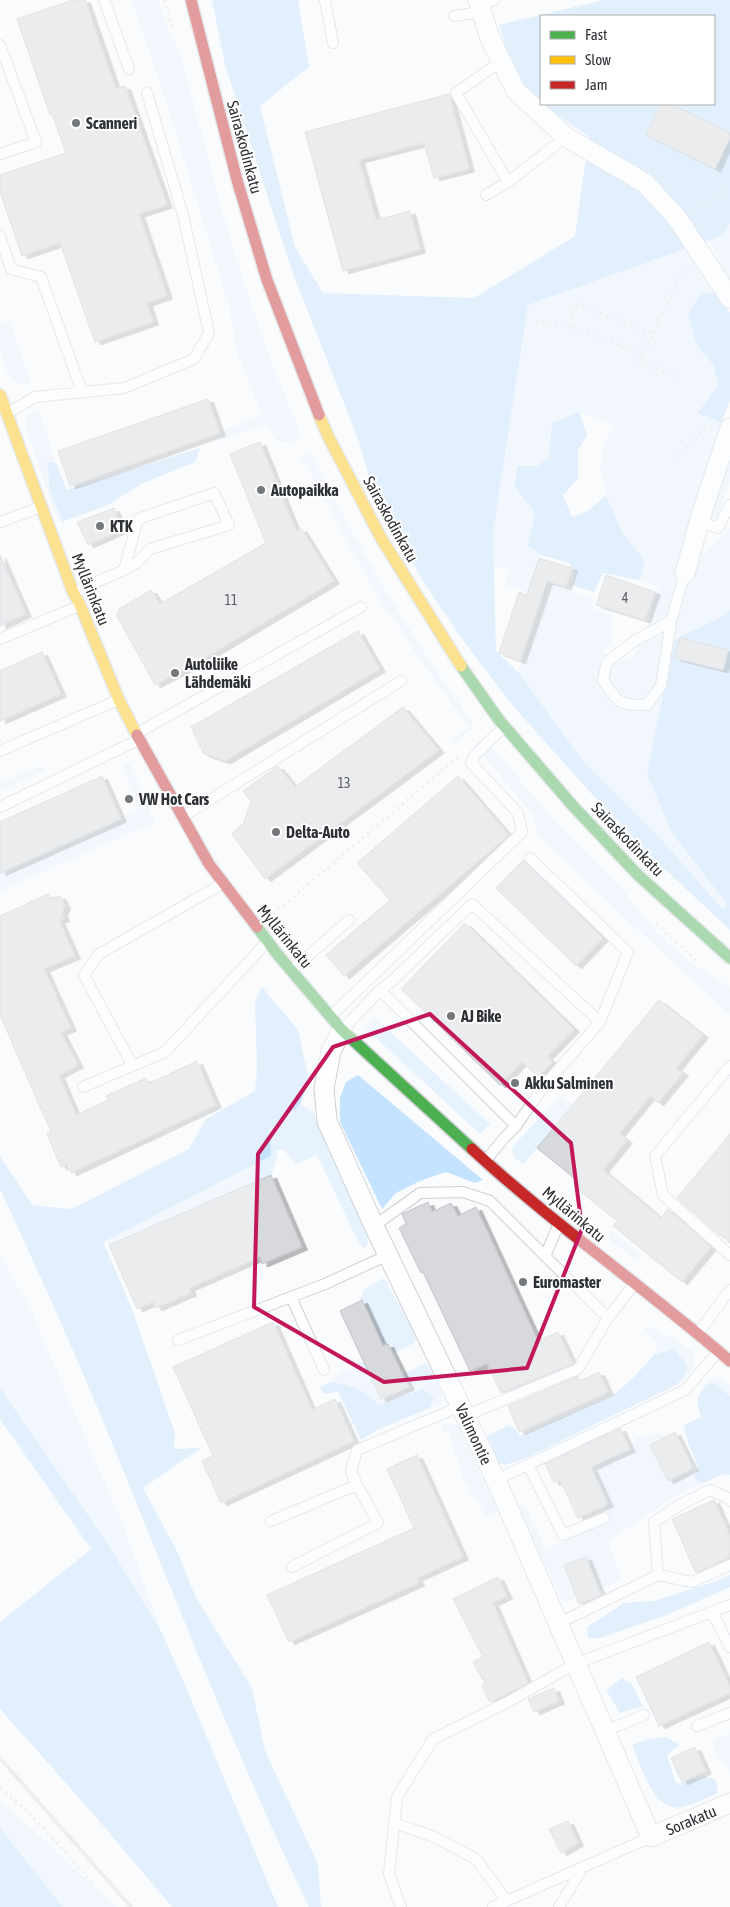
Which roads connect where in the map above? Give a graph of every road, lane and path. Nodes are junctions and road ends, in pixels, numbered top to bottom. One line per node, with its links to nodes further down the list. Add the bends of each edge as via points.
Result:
1 (104, 0): 9 (lane)
2 (190, 0): 43 (street, Sairaskodinkatu, via 267,280 328,436 414,594)
3 (325, 0): 6 (lane)
4 (483, 4): 5 (lane); 8 (street)
5 (454, 16)
6 (333, 43)
7 (0, 45): 12 (lane, via 36,142)
8 (500, 62): 11 (street, via 516,90); 13 (lane, via 456,92)
9 (129, 69)
10 (147, 94): 25 (lane, via 183,215 209,333 194,358 124,388)
11 (566, 137): 13 (lane); 16 (street, via 645,183)
12 (0, 154)
13 (508, 182): 15 (lane)
14 (730, 186): 16 (path, via 719,196)
15 (486, 196)
16 (677, 218): 18 (street)
17 (0, 236): 25 (lane, via 11,269 41,277)
18 (699, 252): 19 (street); 22 (path, via 688,258)
19 (730, 298)
20 (536, 322): 21 (path)
21 (570, 326): 22 (path, via 574,303); 23 (path)
22 (653, 334): 23 (path)
23 (643, 355): 24 (path, via 640,362)
24 (676, 377)
25 (82, 392): 27 (lane, via 35,397)
26 (1, 398): 27 (street, Myllärinkatu)
27 (7, 414): 31 (street, Myllärinkatu)
28 (722, 427): 29 (path, via 705,428); 33 (street)
29 (677, 457)
30 (730, 505): 33 (lane, via 718,528)
31 (42, 506): 32 (lane); 36 (street, Myllärinkatu)
32 (0, 522)
33 (700, 522): 35 (street)
34 (124, 570): 34 (lane, via 138,562 150,549 230,524 214,493 138,519); 36 (lane)
35 (685, 573): 39 (lane)
36 (73, 592): 37 (street, Myllärinkatu)
37 (80, 605): 40 (lane); 42 (street, Myllärinkatu)
38 (361, 607): 44 (lane)
39 (671, 621): 39 (lane, via 636,640 607,662 603,680 616,699 630,706 647,705 661,686)
40 (0, 639)
41 (401, 681): 48 (lane)
42 (119, 700): 44 (street, Myllärinkatu); 45 (lane)
43 (505, 727): 54 (street, Sairaskodinkatu, via 638,875); 58 (lane, via 476,754 471,763 518,813 522,832)
44 (137, 737): 47 (lane); 48 (street, Myllärinkatu)
45 (0, 751)
46 (464, 752): 52 (path)
47 (0, 807)
48 (183, 816): 50 (street, Myllärinkatu, via 208,864)
49 (530, 858): 57 (lane, via 628,952)
50 (223, 883): 52 (street, Myllärinkatu); 59 (lane, via 99,954 84,975)
51 (349, 920): 55 (lane)
52 (257, 928): 53 (street, Myllärinkatu)
53 (268, 941): 55 (street, Myllärinkatu); 59 (lane, via 165,1052)
54 (730, 958)
55 (291, 970): 58 (street, Myllärinkatu)
56 (380, 990): 57 (lane, via 472,904); 58 (lane); 62 (lane)
57 (600, 1022): 62 (lane, via 544,1086)
58 (336, 1023): 63 (street, Myllärinkatu); 65 (street, Valimontie, via 324,1089 327,1121)
59 (132, 1065): 61 (lane)
60 (730, 1066): 67 (lane, via 655,1156 663,1195)
61 (83, 1087)
62 (516, 1126): 63 (lane)
63 (485, 1161): 64 (street, Myllärinkatu)
64 (559, 1223): 68 (lane); 69 (street, Myllärinkatu)
65 (374, 1226): 66 (street, Valimontie); 68 (lane, via 420,1194 463,1192 490,1201)
66 (388, 1255): 71 (lane); 78 (street, Valimontie)
67 (730, 1255)
68 (545, 1256): 72 (lane)
69 (634, 1284): 72 (lane); 73 (street, Myllärinkatu)
70 (730, 1290): 73 (lane)
71 (290, 1297): 74 (lane); 77 (lane)
72 (608, 1318): 78 (lane, via 578,1369)
73 (698, 1333): 75 (street, Myllärinkatu)
74 (178, 1340)
75 (718, 1352): 76 (street, Myllärinkatu); 79 (lane, via 685,1390)
76 (730, 1361)
77 (324, 1370)
78 (463, 1411): 80 (street, Valimontie); 81 (lane, via 357,1450 351,1471)
79 (528, 1465): 80 (lane); 83 (lane, via 563,1535)
80 (496, 1480): 90 (street, Valimontie)
81 (357, 1486): 84 (lane); 86 (lane, via 378,1523)
82 (730, 1501): 87 (lane, via 710,1490 654,1522)
83 (604, 1518)
84 (271, 1521)
85 (730, 1565): 87 (lane, via 692,1582)
86 (292, 1567)
87 (658, 1575): 90 (lane)
88 (730, 1605): 89 (lane)
89 (712, 1612): 91 (lane); 92 (lane)
90 (557, 1624): 92 (street, Valimontie)
91 (730, 1647)
92 (575, 1664): 96 (street, Valimontie); 99 (lane, via 434,1739 397,1797)
93 (730, 1713): 95 (lane)
94 (644, 1715): 96 (lane)
95 (697, 1726)
96 (604, 1732): 100 (street, Valimontie)
97 (0, 1788): 102 (path, via 27,1811)
98 (730, 1803): 100 (street, Sorakatu)
99 (394, 1823): 103 (lane, via 432,1836 476,1859); 104 (lane, via 389,1874)
100 (651, 1837): 101 (lane)
101 (583, 1867): 103 (lane); 106 (lane)
102 (92, 1882)
103 (507, 1901): 105 (lane)
104 (401, 1907)
105 (493, 1907)
106 (559, 1907)

